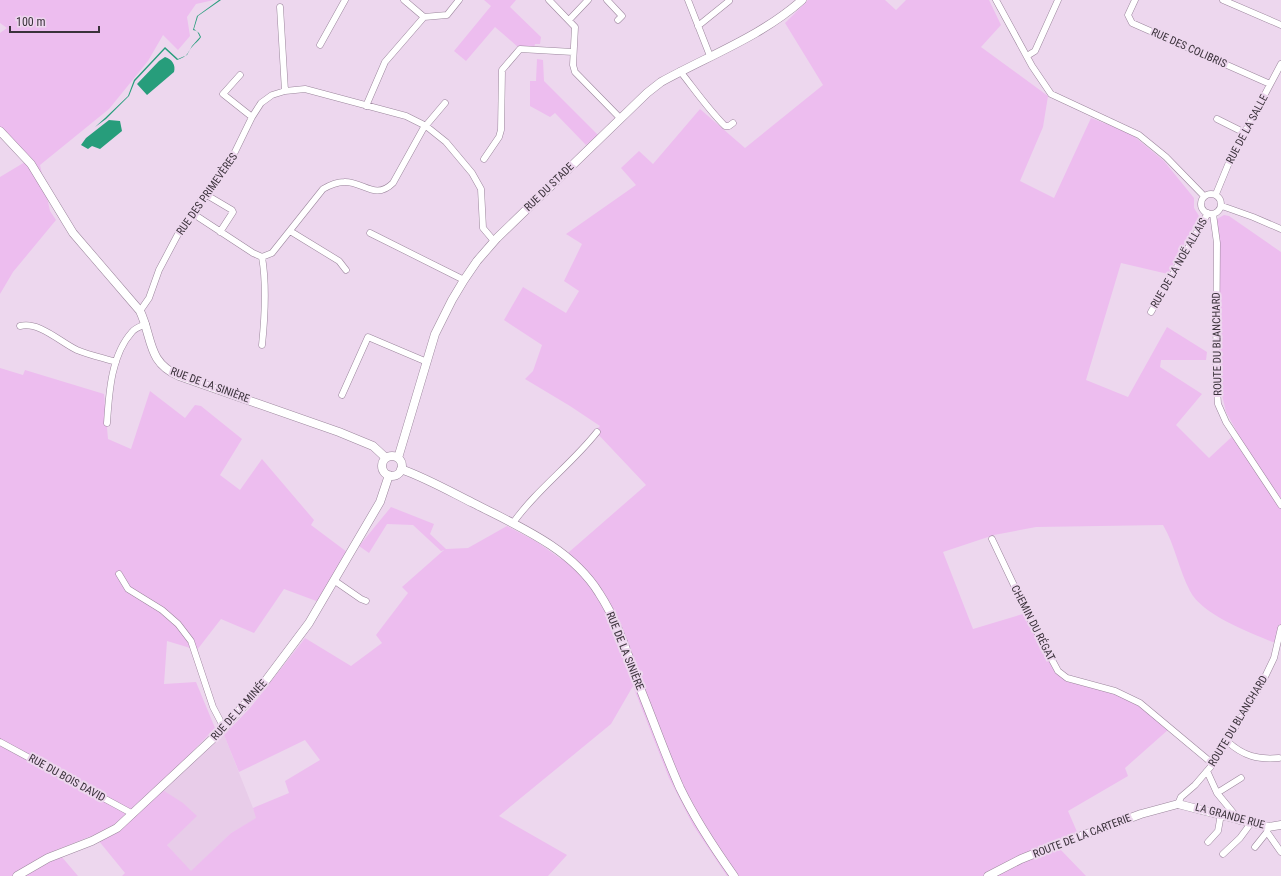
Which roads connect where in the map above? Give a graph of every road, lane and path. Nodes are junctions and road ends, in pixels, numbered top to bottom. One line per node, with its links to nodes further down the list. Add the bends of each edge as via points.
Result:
1 (345, 0): 21 (street)
2 (404, 0): 16 (street)
3 (459, 0): 16 (street, via 447,15)
4 (549, 0): 17 (street)
5 (588, 0): 17 (street)
6 (607, 0): 18 (street, via 622,16)
7 (688, 0): 20 (street)
8 (729, 0): 14 (street); 20 (street)
9 (802, 0): 23 (street, RUE DU STADE, via 785,14)
10 (996, 0): 24 (street)
11 (1058, 0): 24 (street, via 1035,51)
12 (1135, 0): 28 (street, RUE DES COLIBRIS, via 1128,15 1132,23)
13 (1223, 0): 19 (street)
14 (735, 5)
15 (280, 7): 29 (street)
16 (424, 17): 31 (street, via 385,62)
17 (569, 20): 22 (street, via 575,26)
18 (618, 20)
19 (1281, 25)
20 (698, 26): 23 (street)
21 (320, 45)
22 (573, 52): 33 (street, via 576,72); 39 (street, via 520,49 502,70 501,130)
23 (710, 56): 26 (street, RUE DU STADE)
24 (1026, 56): 42 (street, via 1051,94 1139,135)
25 (1281, 64): 28 (street, RUE DE LA SALLE)
26 (680, 71): 33 (street, RUE DU STADE, via 661,82); 35 (street, via 704,104 725,126)
27 (240, 75): 32 (street, via 223,94)
28 (1270, 84): 38 (street, RUE DE LA SALLE)
29 (285, 91): 31 (street, RUE DES PRIMEVÈRES, via 305,89); 32 (street, RUE DES PRIMEVÈRES, via 272,95 261,103)
30 (445, 103): 36 (street)
31 (366, 106): 36 (street, RUE DES PRIMEVÈRES, via 406,116)
32 (252, 117): 40 (street, RUE DES PRIMEVÈRES, via 237,151)
33 (620, 118): 50 (street, RUE DU STADE)
34 (1217, 119): 38 (street)
35 (733, 123)
36 (426, 126): 47 (street, via 387,189 376,191 345,181 335,183 323,189); 50 (street, RUE DES PRIMEVÈRES, via 446,142 472,173 481,189 483,228)
37 (0, 131): 54 (street, RUE DE LA SINIÈRE, via 21,151 42,180 73,233)
38 (1244, 133): 41 (street, RUE DE LA SALLE)
39 (484, 159)
40 (205, 194): 44 (street, RUE DES PRIMEVÈRES); 48 (street, via 233,212)
41 (1216, 194): 42 (street); 43 (street, via 1221,199)
42 (1204, 196): 45 (street, via 1201,206)
43 (1222, 206): 45 (street, via 1219,211); 46 (street)
44 (192, 213): 48 (street); 54 (street, RUE DES PRIMEVÈRES, via 159,270 149,298)
45 (1210, 214): 55 (street, RUE DE LA NOË ALLAIS); 70 (street, ROUTE DU BLANCHARD, via 1217,243 1218,404 1226,422)
46 (1280, 226)
47 (290, 231): 51 (street, via 272,253); 52 (street, via 339,261)
48 (220, 232): 51 (street, via 253,254)
49 (370, 233): 53 (street)
50 (494, 241): 53 (street, RUE DU STADE)
51 (262, 257): 60 (street, via 265,270)
52 (346, 270)
53 (464, 280): 62 (street, RUE DU STADE, via 442,318)
54 (140, 311): 56 (street, RUE DE LA SINIÈRE)
55 (1151, 312)
56 (146, 324): 61 (street, via 133,331); 66 (street, RUE DE LA SINIÈRE, via 157,361 169,371 339,432 373,446)
57 (20, 326): 61 (street, via 26,324 45,331 78,350)
58 (361, 334): 59 (street)
59 (368, 337): 62 (street); 63 (street)
60 (262, 345)
61 (116, 362): 64 (street)
62 (427, 362): 67 (street, RUE DU STADE)
63 (342, 395)
64 (107, 423)
65 (597, 432): 71 (street, via 579,455 555,475)
66 (386, 458): 67 (street); 69 (street, via 383,468)
67 (398, 458): 68 (street, via 402,463)
68 (401, 469): 69 (street, via 395,475); 71 (street, RUE DE LA SINIÈRE)
69 (389, 475): 74 (street, RUE DE LA MINÉE, via 380,502)
70 (1281, 505)
71 (513, 523): 97 (street, RUE DE LA SINIÈRE, via 559,551 584,573 600,593 616,623 680,788 700,826)
72 (992, 539): 81 (street, CHEMIN DU RÉGAT, via 1058,671 1066,678 1116,691 1140,704)
73 (120, 574): 77 (street, via 128,589 162,610 178,624 191,641 212,707)
74 (335, 581): 75 (street); 77 (street, RUE DE LA MINÉE, via 310,623 287,654)
75 (366, 601)
76 (1281, 628): 78 (street, ROUTE DU BLANCHARD, via 1268,671)
77 (224, 728): 86 (street, RUE DE LA MINÉE)
78 (1227, 741): 80 (street, via 1249,756 1266,760); 81 (street, ROUTE DU BLANCHARD)
79 (0, 742): 86 (street, RUE DU BOIS DAVID)
80 (1279, 758)
81 (1213, 764): 82 (street, ROUTE DU BLANCHARD)
82 (1207, 771): 84 (street); 85 (street, ROUTE DU BLANCHARD, via 1181,797)
83 (1241, 778): 84 (street)
84 (1217, 793): 88 (street)
85 (1178, 804): 87 (street, LA GRANDE RUE); 98 (street, ROUTE DE LA CARTERIE, via 1140,814 1046,849)
86 (133, 814): 96 (street, RUE DE LA MINÉE, via 117,828 92,842 48,858)
87 (1221, 814): 88 (street, LA GRANDE RUE); 92 (street, via 1218,831)
88 (1240, 821): 89 (street, LA GRANDE RUE)
89 (1251, 823): 91 (street, LA GRANDE RUE); 95 (street)
90 (1281, 825): 91 (street, LA GRANDE RUE)
91 (1267, 830): 93 (street); 94 (street)
92 (1208, 842)
93 (1255, 847)
94 (1281, 852)
95 (1223, 854)
96 (17, 876)
97 (734, 876)
98 (988, 876)

